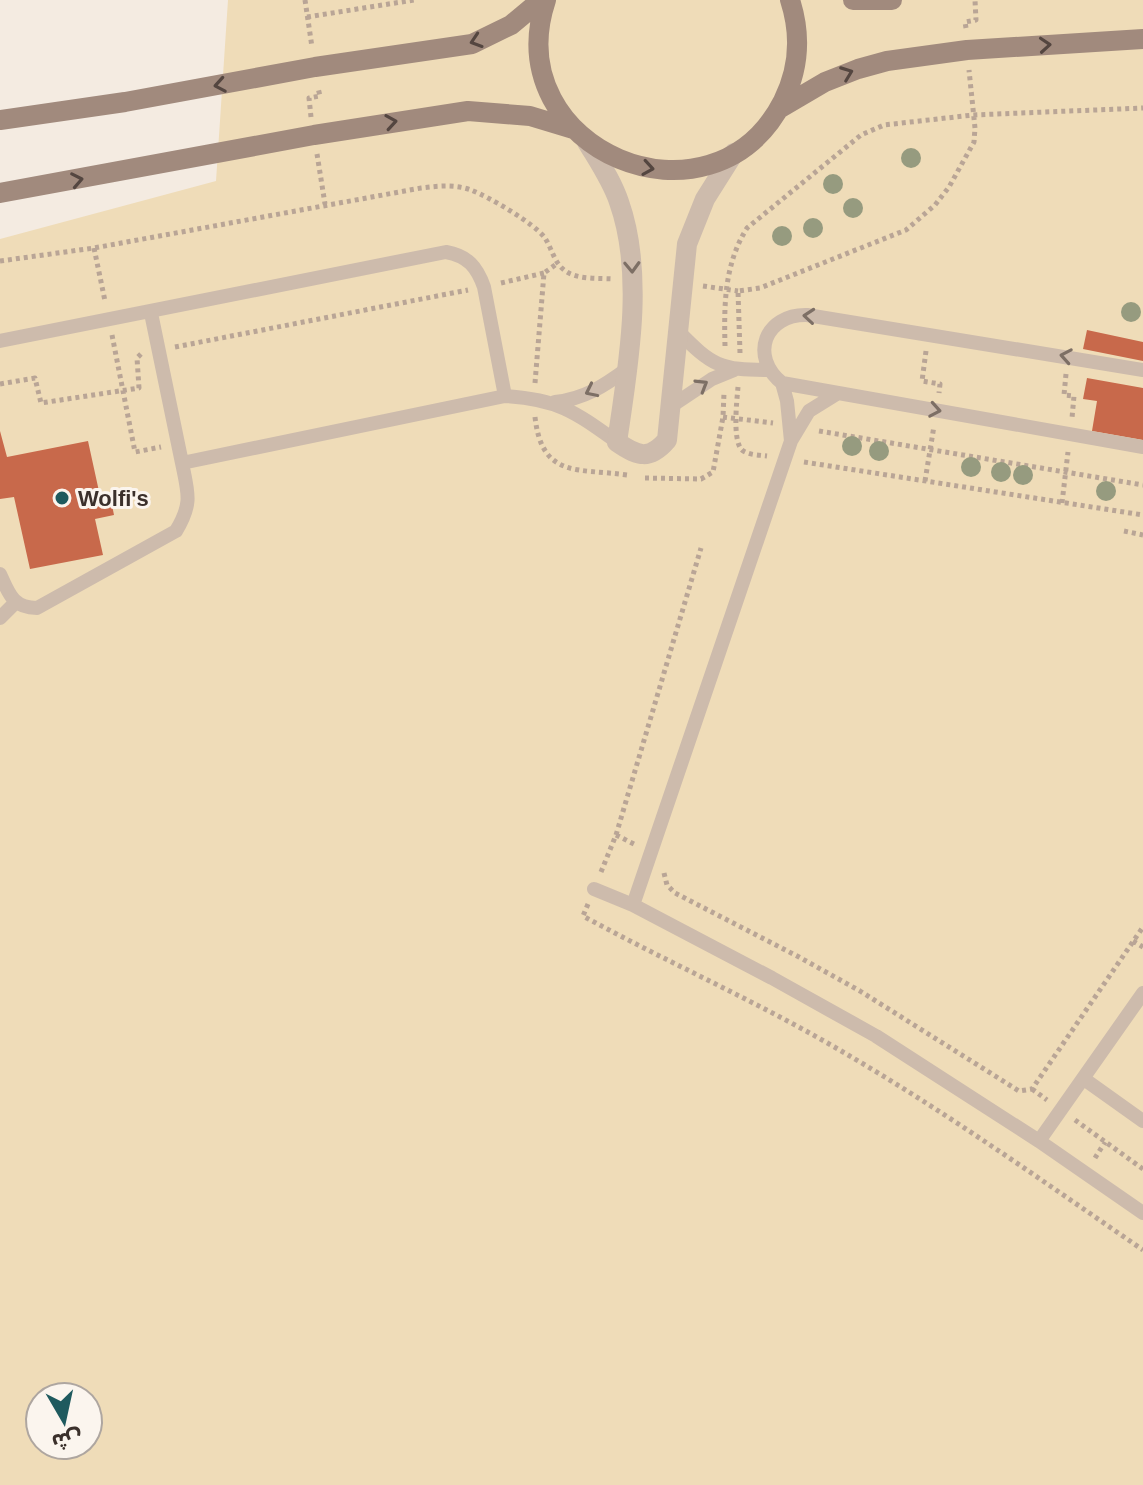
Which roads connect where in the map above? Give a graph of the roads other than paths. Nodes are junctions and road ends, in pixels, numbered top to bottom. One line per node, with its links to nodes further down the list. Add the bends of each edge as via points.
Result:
1 (543, 0): 7 (main road, one-way to 7, via 511,25 472,44); 8 (main road, via 541,65 550,96)
2 (790, 0): 6 (main road, via 797,47)
3 (853, 0): 4 (main road)
4 (892, 0)
5 (1143, 39): 6 (main road, one-way to 5, via 825,82 887,61 967,50)
6 (778, 109): 9 (main road)
7 (0, 120)
8 (580, 136): 9 (main road, one-way to 9, via 621,162 658,170 697,167); 10 (main road, one-way to 8, via 468,111 530,116); 14 (street, one-way to 14, via 612,185 632,255)
9 (734, 153): 12 (street, via 692,226)
10 (0, 193)
11 (151, 313): 13 (lane); 20 (lane, via 446,252 466,258 484,287); 26 (lane)
12 (678, 331): 15 (lane, via 700,353); 22 (street)
13 (0, 341)
14 (627, 369): 21 (lane, one-way to 21, via 585,396); 24 (street)
15 (729, 369): 16 (lane); 22 (lane, one-way to 15)
16 (769, 370): 17 (lane, one-way to 16, via 797,315 780,321 768,335 764,352); 18 (lane)
17 (1143, 370)
18 (782, 383): 19 (lane); 23 (lane)
19 (838, 393): 23 (lane, via 809,411); 25 (lane, one-way to 25)
20 (505, 396): 21 (lane); 26 (lane)
21 (551, 402): 24 (lane)
22 (673, 405): 24 (street, via 667,440 656,453 636,453)
23 (793, 431): 31 (lane)
24 (617, 442)
25 (1143, 447)
26 (182, 463): 28 (lane, via 190,500 176,531 37,608)
27 (0, 574): 28 (lane)
28 (15, 603): 29 (lane)
29 (0, 618)
30 (594, 889): 31 (lane)
31 (633, 905): 35 (lane, via 876,1036)
32 (1143, 993): 33 (lane)
33 (1084, 1079): 34 (lane); 35 (lane)
34 (1143, 1121)
35 (1039, 1141): 36 (lane)
36 (1143, 1213)

